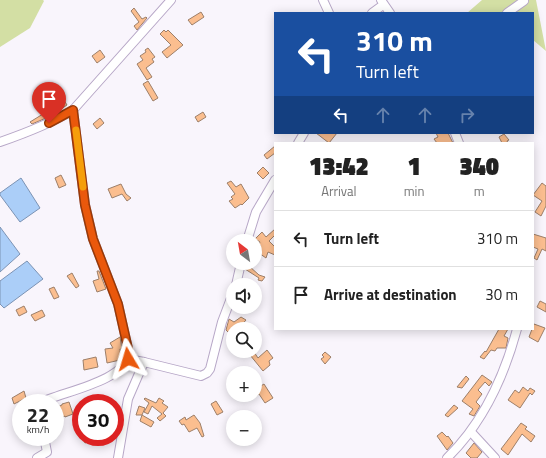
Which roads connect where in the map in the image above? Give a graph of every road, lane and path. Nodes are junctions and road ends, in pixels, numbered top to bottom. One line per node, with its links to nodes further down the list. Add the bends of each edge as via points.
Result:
1 (323, 0): 5 (street)
2 (169, 1): 9 (street)
3 (524, 1): 8 (street)
4 (382, 2): 6 (street); 7 (street)
5 (329, 12)
6 (373, 12)
7 (389, 12)
8 (508, 12)
9 (73, 110): 10 (street, via 28,133); 15 (street, via 85,205 93,239 118,304 129,353)
10 (0, 142)
11 (274, 182): 12 (street, via 256,212)
12 (249, 234)
13 (226, 311): 16 (street, via 207,373 201,376)
14 (517, 330): 18 (street, via 497,387)
15 (128, 359): 16 (street); 17 (street, via 123,366 101,381)
16 (144, 362): 21 (street, via 128,399)
17 (64, 394)
18 (471, 432): 22 (street); 23 (street)
19 (46, 446): 20 (street, via 47,452)
20 (36, 458)
21 (118, 458)
22 (447, 458)
23 (495, 458)

